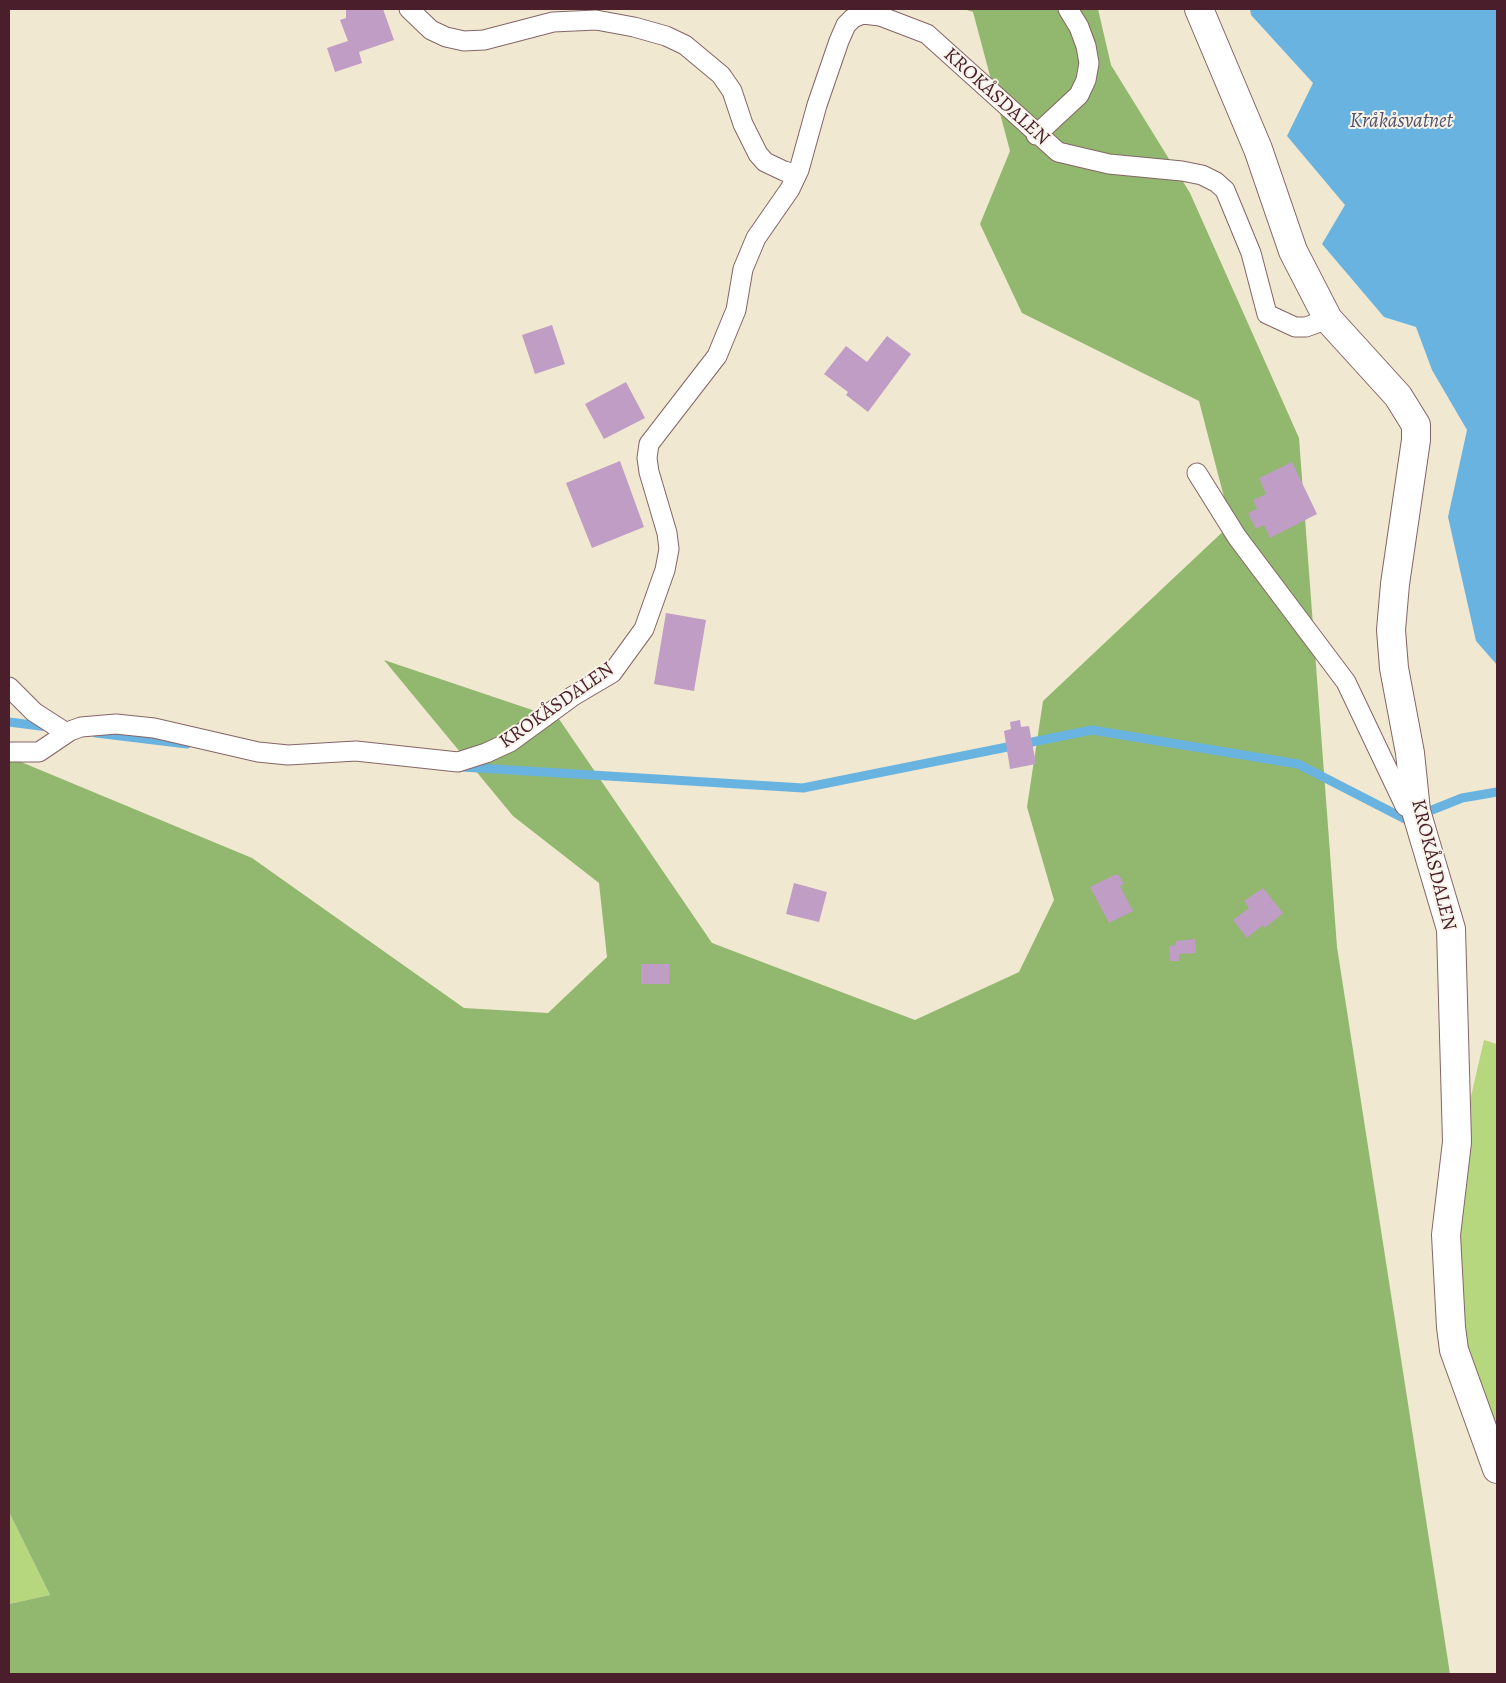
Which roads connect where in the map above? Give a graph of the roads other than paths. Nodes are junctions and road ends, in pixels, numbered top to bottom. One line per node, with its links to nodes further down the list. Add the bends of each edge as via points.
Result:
1 (409, 9): 5 (lane, via 431,30 464,41 484,40 553,22 596,20 666,36 685,45 721,75 732,91 758,154 765,162 784,172)
2 (1068, 9): 4 (lane, via 1086,46 1089,63 1086,80 1078,95)
3 (1200, 9): 6 (street, KROKÅSDALEN, via 1258,149 1293,251)
4 (1036, 135): 5 (lane, KROKÅSDALEN, via 927,34 880,16 862,14 846,25 839,41); 6 (lane, KROKÅSDALEN, via 1058,152 1109,164 1182,171 1216,182 1225,190 1251,253 1267,314 1295,327 1306,327)
5 (799, 170): 9 (lane, KROKÅSDALEN, via 790,189 756,238 743,269 736,310 717,356 649,444 649,472 667,532 669,550 644,630 612,674 573,696 510,742 458,762 356,751 288,755 258,752 154,728 116,724)
6 (1328, 319): 11 (street, KROKÅSDALEN, via 1398,396 1416,426 1391,630)
7 (1197, 473): 11 (lane, via 1237,537 1346,682 1405,806)
8 (9, 687): 9 (lane, via 34,712 65,732)
9 (70, 731): 10 (lane, KROKÅSDALEN, via 39,752)
10 (9, 752)
11 (1416, 811): 12 (street, KROKÅSDALEN, via 1451,929 1457,1142 1446,1235 1451,1327 1454,1350)
12 (1497, 1469)

